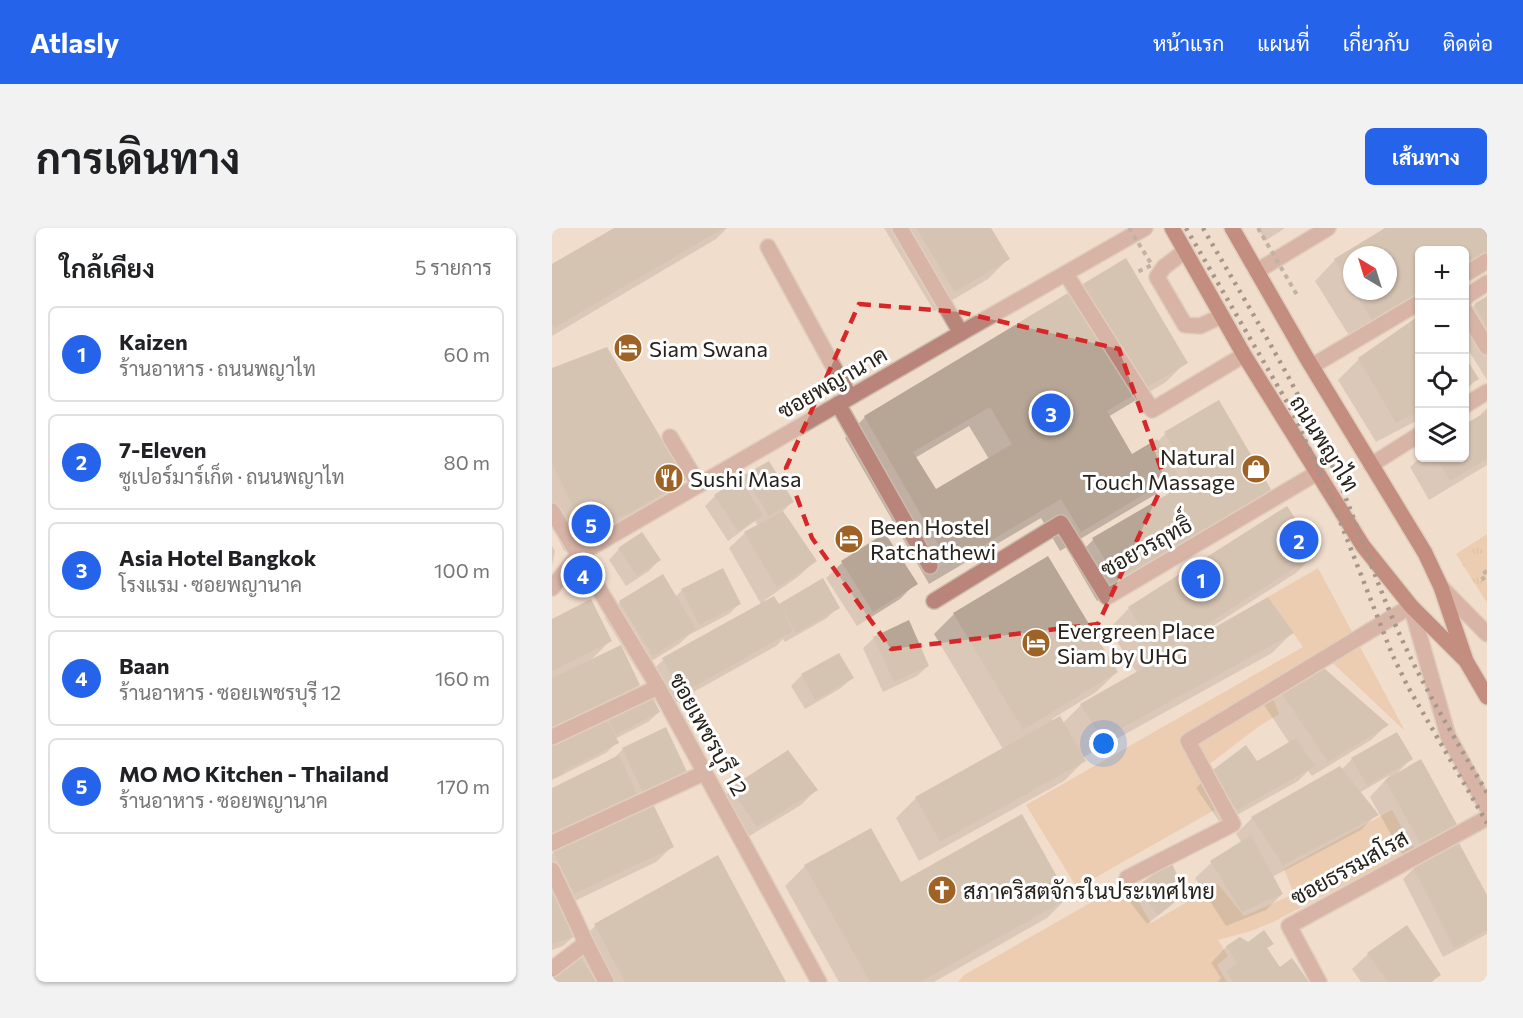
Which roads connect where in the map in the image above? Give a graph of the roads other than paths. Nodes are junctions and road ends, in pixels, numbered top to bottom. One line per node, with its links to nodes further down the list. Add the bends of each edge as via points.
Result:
1 (900, 228): 17 (street)
2 (1145, 228): 11 (street, ซอยพญานาค)
3 (1172, 228): 7 (main road, ถนนพญาไท)
4 (1232, 228): 9 (main road, ถนนพญาไท)
5 (1328, 228): 9 (street)
6 (768, 247): 22 (street)
7 (1185, 251): 15 (main road, ถนนพญาไท); 15 (street, via 1157,277 1185,325 1200,326)
8 (1487, 261): 10 (street)
9 (1257, 271): 20 (main road, ถนนพญาไท)
10 (1469, 272)
11 (1066, 274): 17 (street, ซอยพญานาค); 19 (street, via 1152,410)
12 (1487, 283): 13 (street)
13 (1469, 295)
14 (1415, 304): 20 (street)
15 (1222, 316): 19 (main road, ถนนพญาไท)
16 (1469, 317): 18 (street)
17 (961, 333): 22 (street, ซอยพญานาค)
18 (1487, 347)
19 (1244, 355): 27 (main road, ถนนพญาไท)
20 (1312, 366): 26 (main road, ถนนพญาไท)
21 (1487, 392): 23 (street)
22 (844, 400): 28 (street, ซอยพญานาค); 31 (street)
23 (1469, 403)
24 (670, 437): 28 (street)
25 (1415, 437): 26 (street)
26 (1371, 465): 32 (main road, ถนนพญาไท)
27 (1317, 473): 34 (street, ซอยวรฤทธิ์, via 1107,597 1060,523); 35 (main road, ถนนพญาไท, via 1363,546)
28 (699, 485): 30 (street, ซอยพญานาค)
29 (552, 511): 30 (street, ซอยเพชรบุรี 12)
30 (578, 555): 33 (street, ซอยพญานาค); 38 (street, ซอยเพชรบุรี 12)
31 (930, 566)
32 (1441, 586): 36 (street); 37 (main road, ถนนพญาไท)
33 (552, 588)
34 (934, 602)
35 (1411, 606): 37 (main road, ถนนพญาไท); 42 (street, via 1448,736); 46 (street, via 1188,741 1233,824)
36 (1487, 634)
37 (1466, 661): 39 (main road, ถนนพญาไท)
38 (658, 687): 40 (street); 41 (street, ซอยเพชรบุรี 12)
39 (1487, 697)
40 (552, 737)
41 (704, 773): 44 (street); 50 (street, ซอยเพชรบุรี 12)
42 (1487, 808)
43 (1487, 818): 51 (street, ซอยธรรมสโรส, via 1289,926)
44 (552, 843)
45 (552, 870): 47 (street)
46 (1127, 878)
47 (586, 943): 48 (street); 49 (street)
48 (552, 969)
49 (606, 982)
50 (819, 982)
51 (1319, 982)

